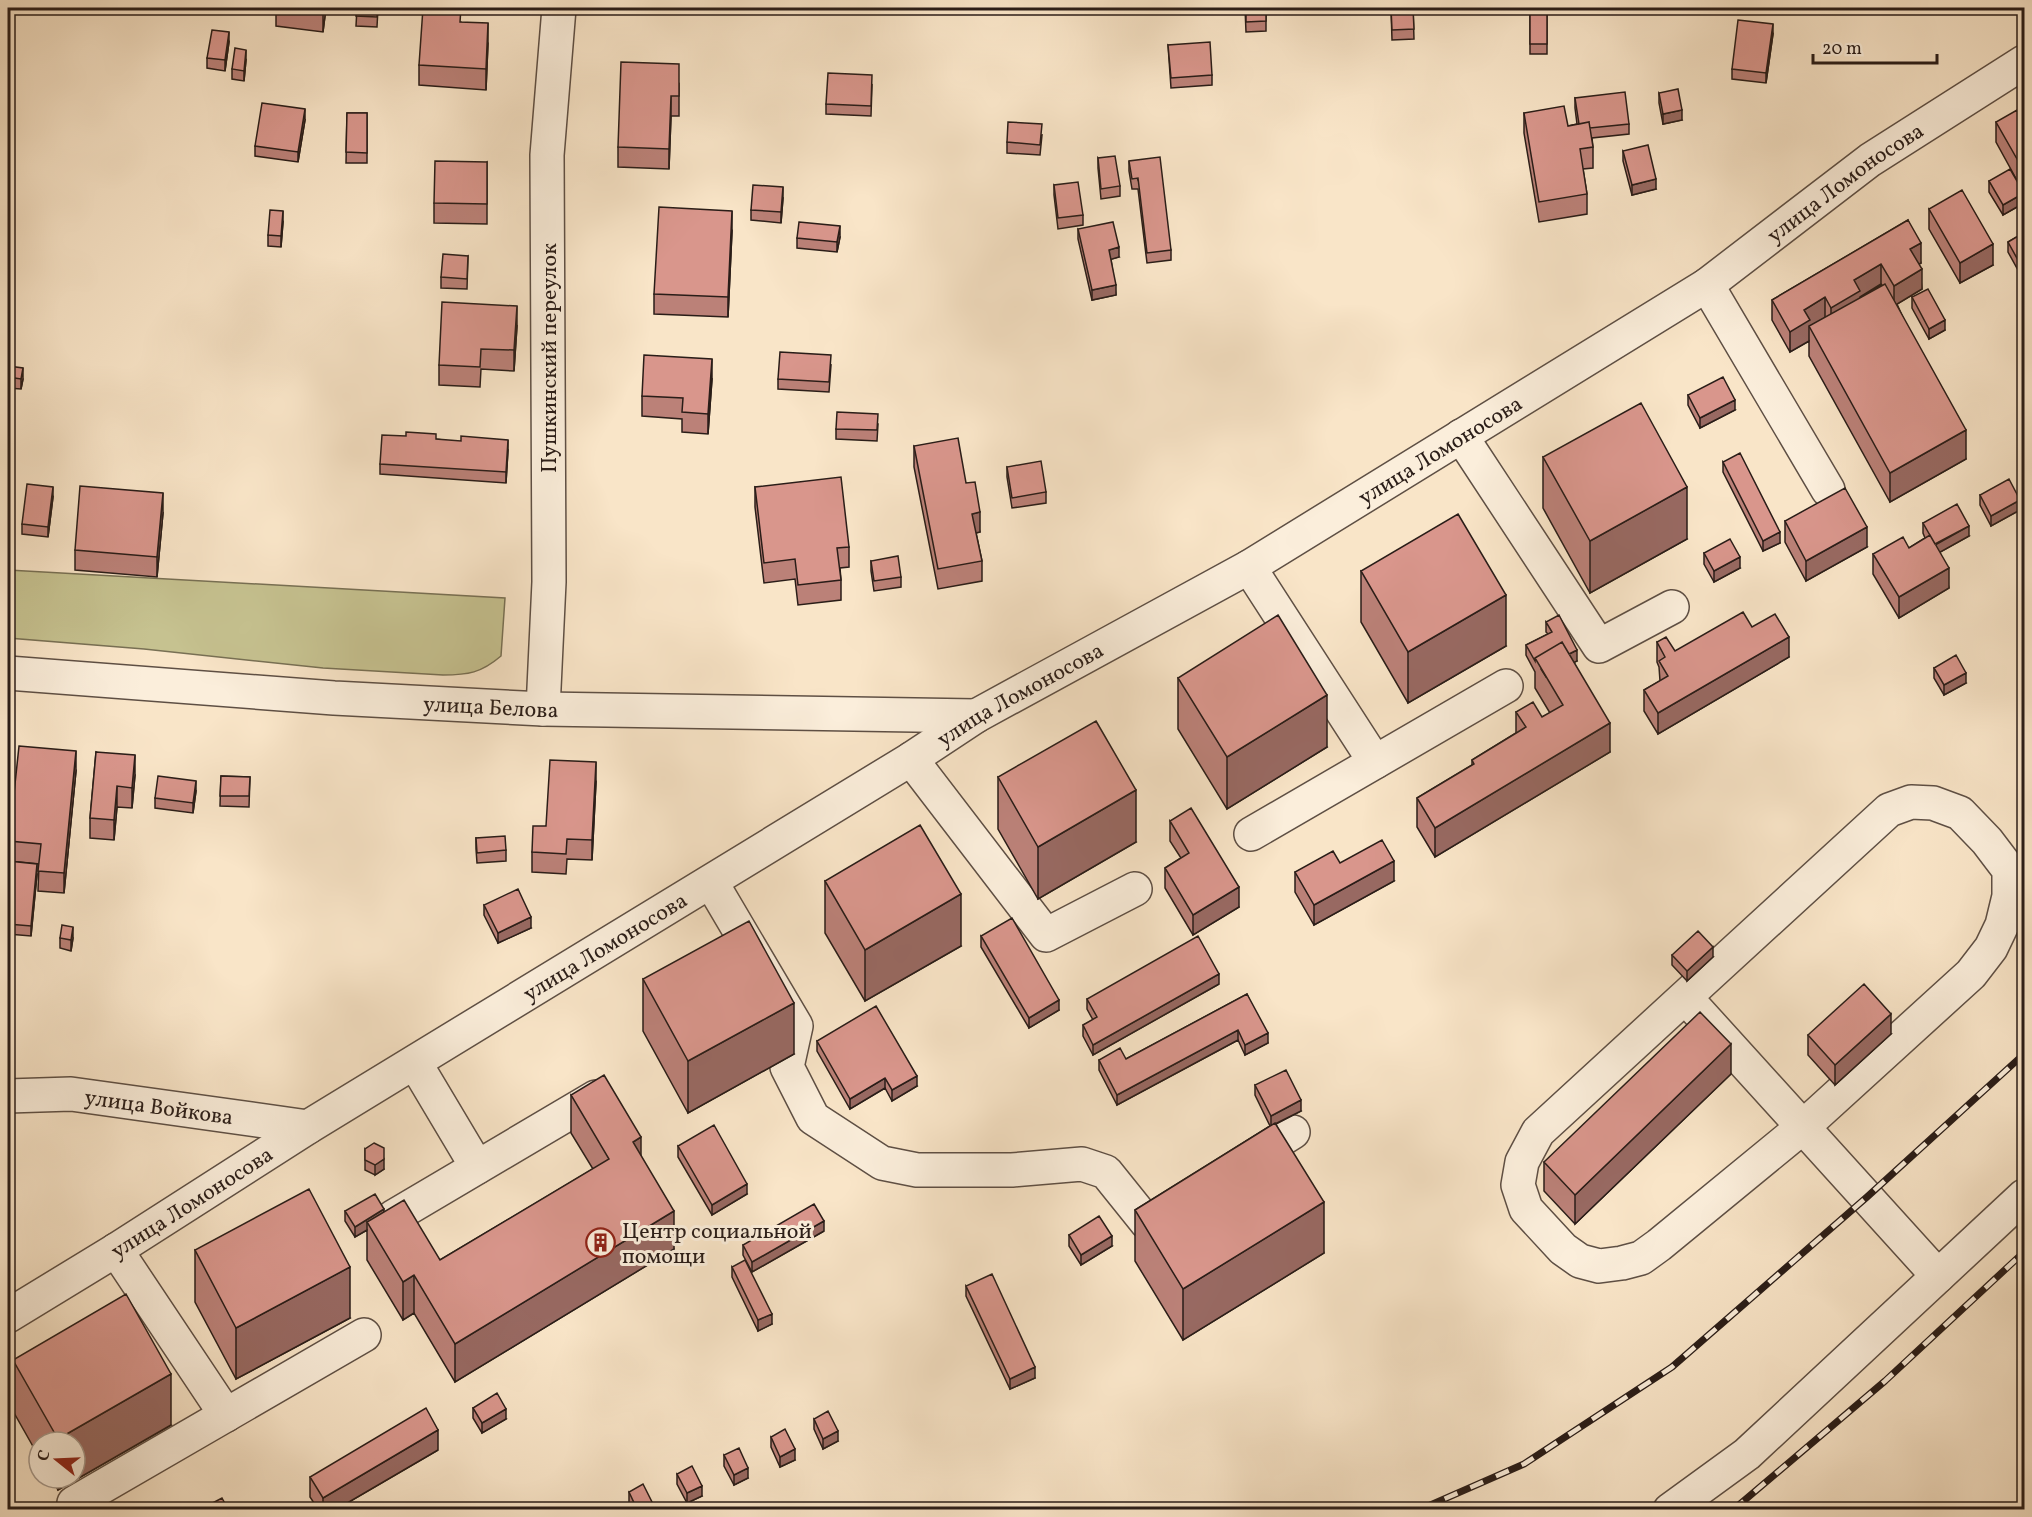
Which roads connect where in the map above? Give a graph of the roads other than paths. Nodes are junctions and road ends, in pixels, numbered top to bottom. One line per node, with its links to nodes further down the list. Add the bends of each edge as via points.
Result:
1 (559, 8): 10 (street, Пушкинский переулок, via 547,155 549,582)
2 (2025, 62): 3 (street, улица Ломоносова, via 1870,160)
3 (1707, 285): 4 (street, улица Ломоносова); 5 (street)
4 (1461, 436): 6 (street, улица Ломоносова); 7 (street, via 1599,646)
5 (1828, 490)
6 (1249, 567): 11 (street, улица Ломоносова); 13 (street)
7 (1672, 607)
8 (8, 673): 10 (street, улица Белова, via 334,698)
9 (1506, 686): 13 (street)
10 (543, 709): 11 (street, улица Белова)
11 (976, 716): 12 (street, улица Ломоносова)
12 (911, 759): 15 (street, улица Ломоносова); 16 (street, via 1046,935)
13 (1376, 762): 14 (street)
14 (1251, 834)
15 (711, 882): 18 (street, улица Ломоносова); 27 (street, via 796,1026 787,1067 813,1118 882,1163 917,1170 1012,1170 1082,1164 1106,1172 1136,1230)
16 (1135, 890)
17 (1685, 997): 21 (street); 21 (street, via 1538,1132 1522,1162 1518,1185 1527,1209 1563,1249 1580,1261 1599,1266 1641,1258); 21 (street, via 1889,810 1911,802 1933,803 1960,813 1987,842 2009,870 2009,896 1991,948 1971,974)
18 (415, 1062): 22 (street, улица Ломоносова); 24 (street)
19 (8, 1096): 22 (street, улица Войкова, via 71,1094)
20 (596, 1097): 24 (street)
21 (1804, 1126): 30 (street)
22 (308, 1127): 29 (street, улица Ломоносова)
23 (1293, 1132): 25 (street)
24 (477, 1167): 28 (street)
25 (1225, 1174)
26 (2025, 1196): 30 (street)
27 (1176, 1205)
28 (393, 1217)
29 (116, 1250): 31 (street, улица Ломоносова); 33 (street)
30 (1938, 1276): 35 (street, via 1747,1454)
31 (8, 1316)
32 (364, 1335): 33 (street)
33 (226, 1415): 34 (street)
34 (75, 1503)
35 (1670, 1509)

